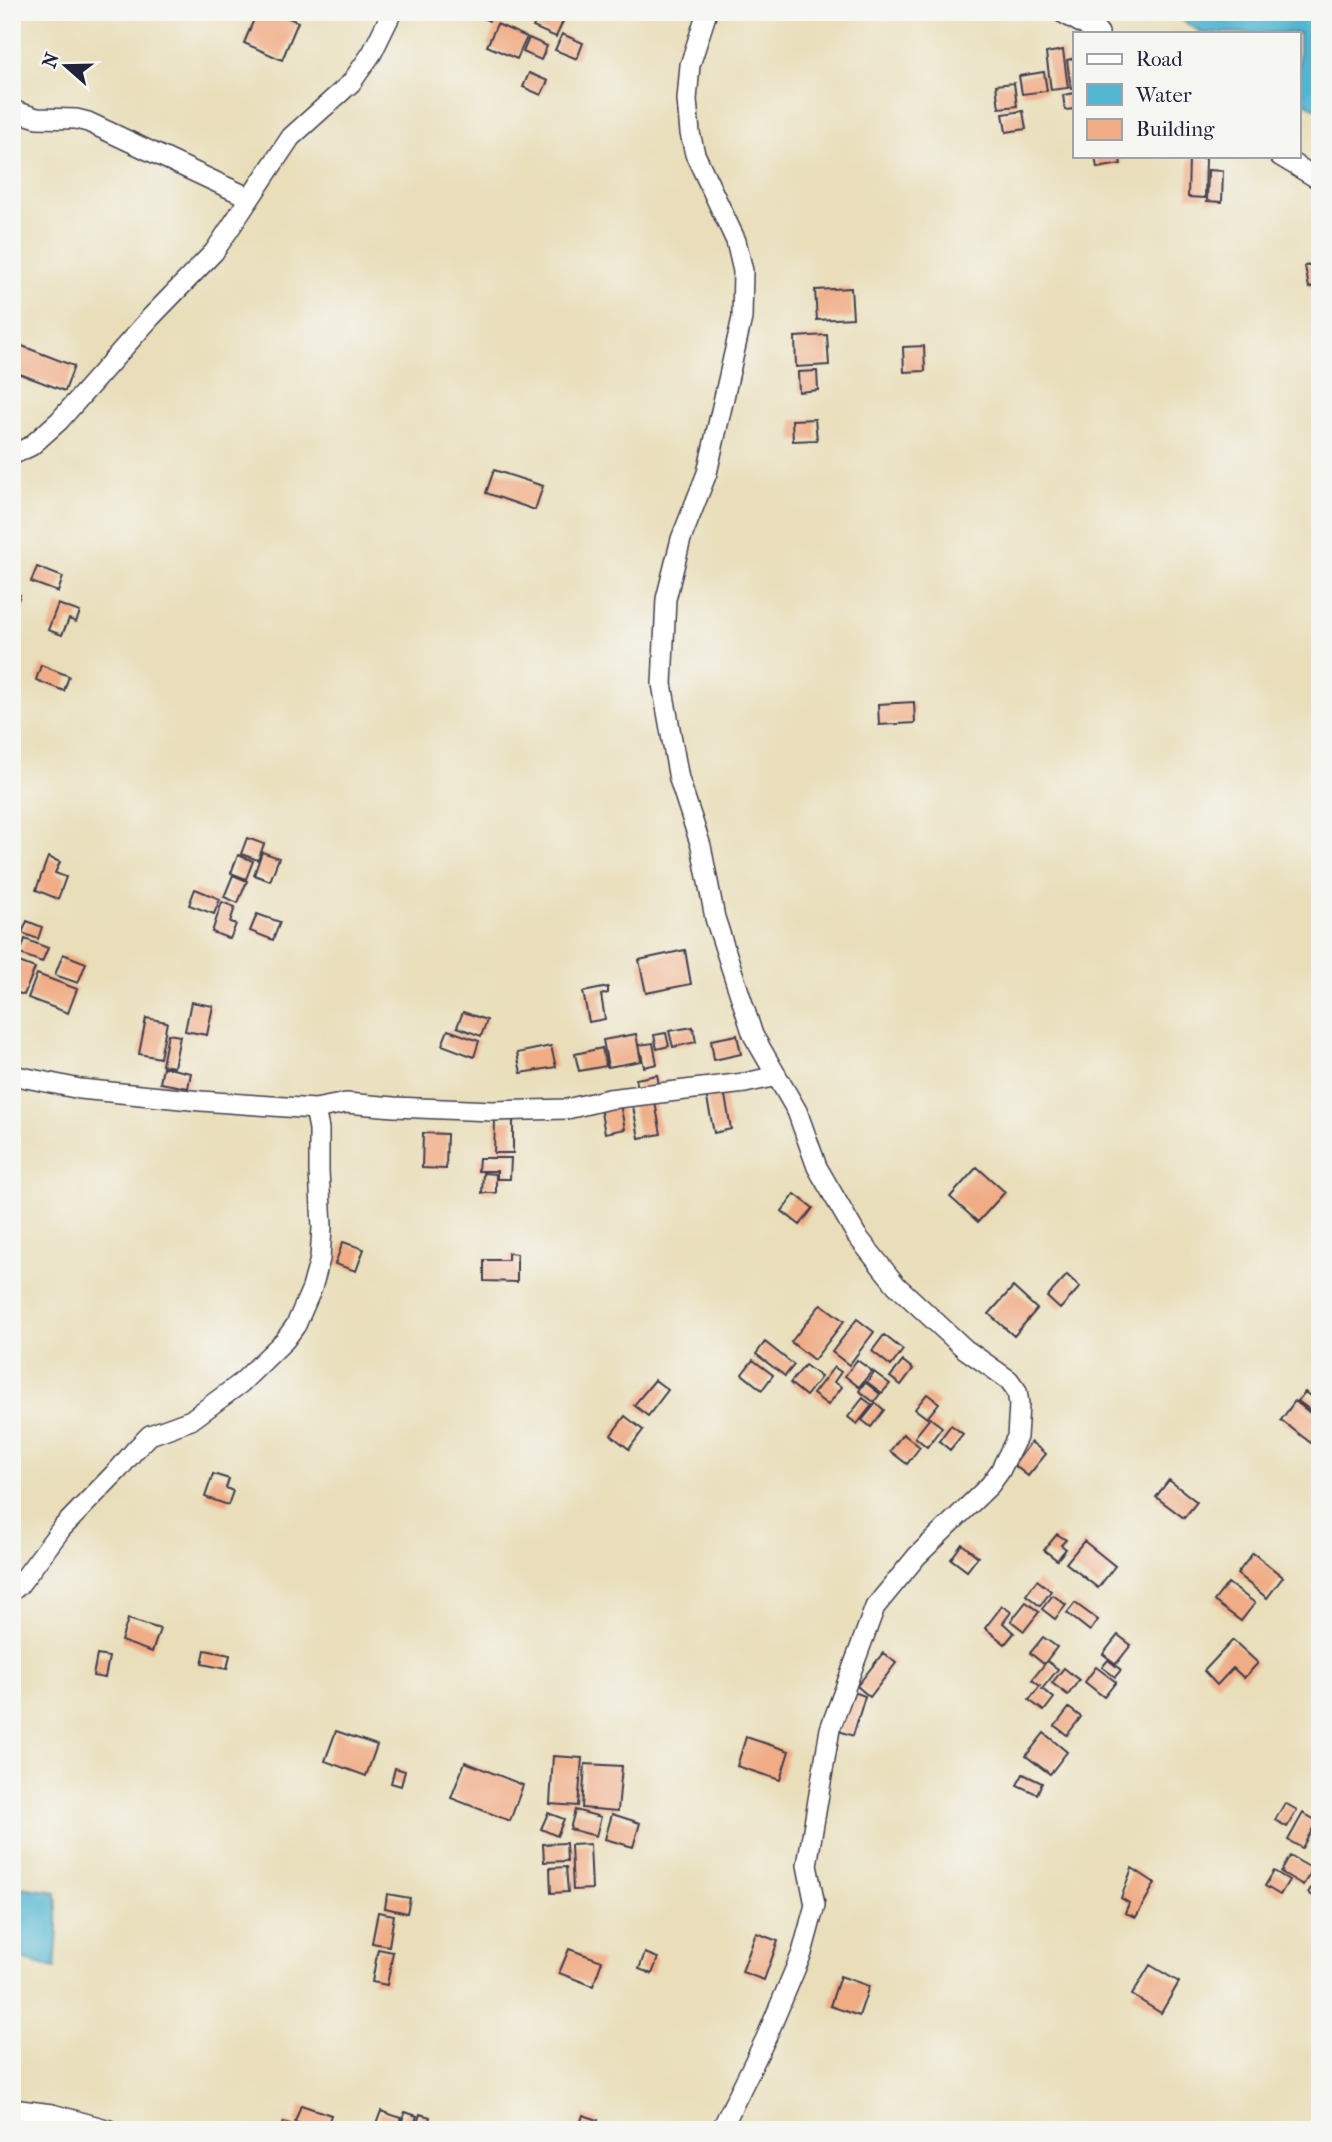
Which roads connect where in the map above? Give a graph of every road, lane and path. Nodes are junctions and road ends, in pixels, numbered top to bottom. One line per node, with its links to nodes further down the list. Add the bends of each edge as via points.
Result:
1 (392, 12): 8 (street, via 351,83 291,137)
2 (707, 12): 11 (street, via 690,65 690,133 695,154 736,241 743,271 742,318 707,473 681,539 666,599 662,684 679,779 701,846 715,918 754,1035)
3 (1061, 12): 4 (street)
4 (1097, 32)
5 (12, 110): 8 (street, via 37,118 88,122)
6 (1283, 158): 7 (street)
7 (1320, 180)
8 (250, 198): 9 (street, via 214,252 59,421 31,446)
9 (12, 455)
10 (12, 1075): 12 (street, via 80,1089)
11 (777, 1076): 12 (street, via 567,1109 492,1111 346,1103); 16 (street, via 817,1167 857,1236 896,1285 1017,1391 1017,1437 990,1485 917,1556 875,1607 830,1729 807,1865 815,1905 802,1953)
12 (315, 1109): 13 (street, via 320,1259 296,1325 241,1383 191,1420 150,1435 62,1528)
13 (12, 1591)
14 (12, 2109): 15 (street)
15 (110, 2130)
16 (722, 2130)

